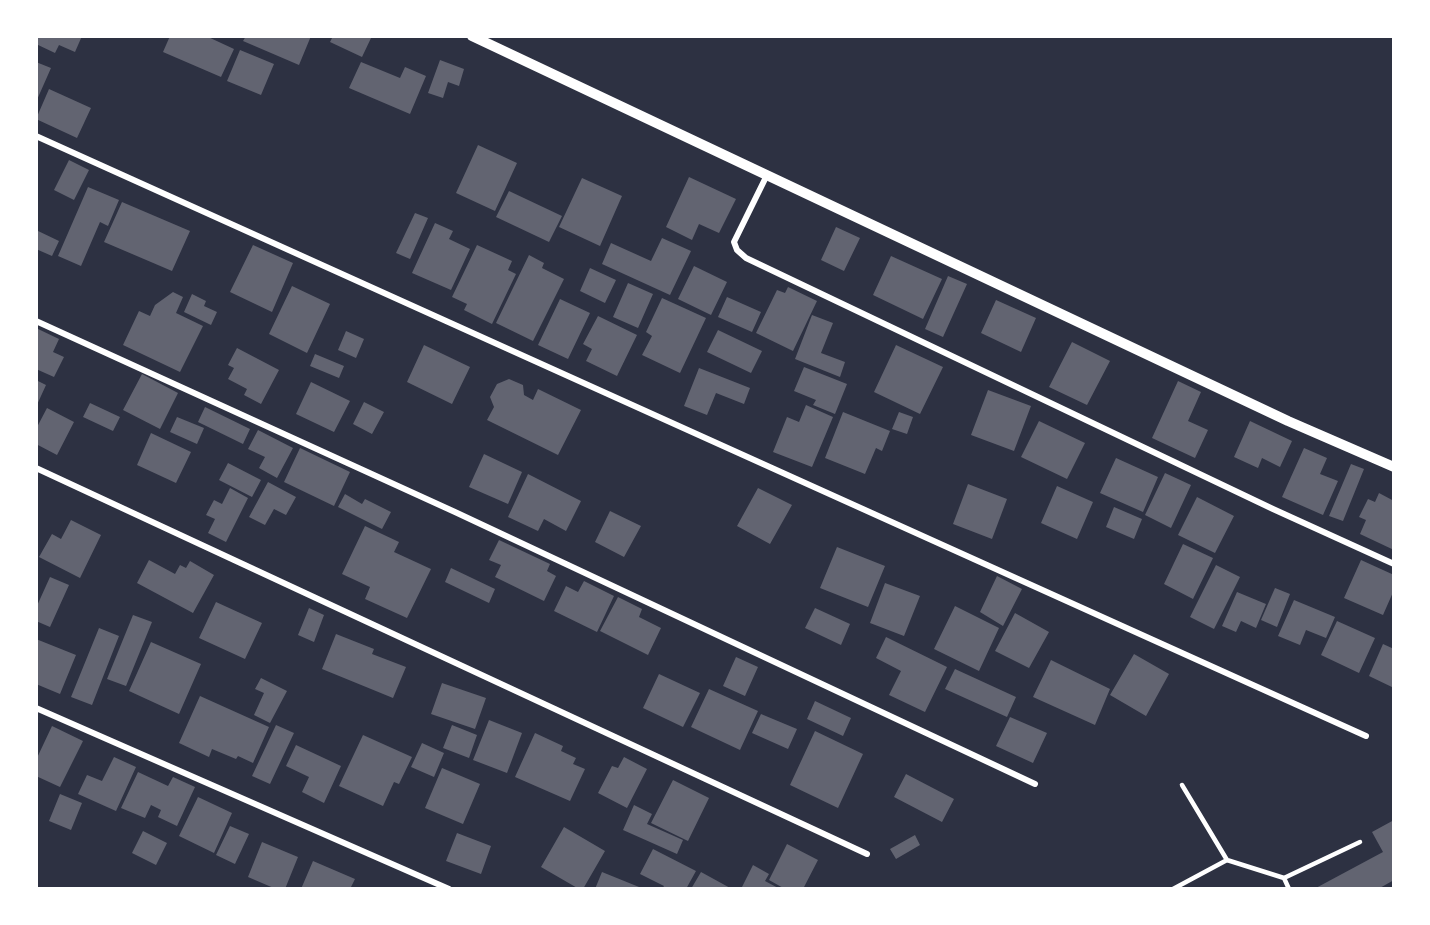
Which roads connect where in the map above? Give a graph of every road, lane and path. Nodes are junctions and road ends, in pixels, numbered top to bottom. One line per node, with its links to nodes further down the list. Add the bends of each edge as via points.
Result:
1 (472, 36): 3 (street)
2 (36, 136): 9 (street)
3 (767, 175): 5 (street, via 1287,421); 7 (street, via 734,242 746,258)
4 (36, 321): 10 (street)
5 (1394, 467)
6 (36, 468): 13 (street)
7 (1394, 564)
8 (36, 708): 16 (street)
9 (1366, 736)
10 (1035, 784)
11 (1182, 785): 14 (lane)
12 (1360, 842): 15 (lane)
13 (867, 854)
14 (1227, 860): 15 (lane); 17 (lane)
15 (1284, 878): 18 (lane)
16 (449, 889)
17 (1173, 889)
18 (1289, 889)

